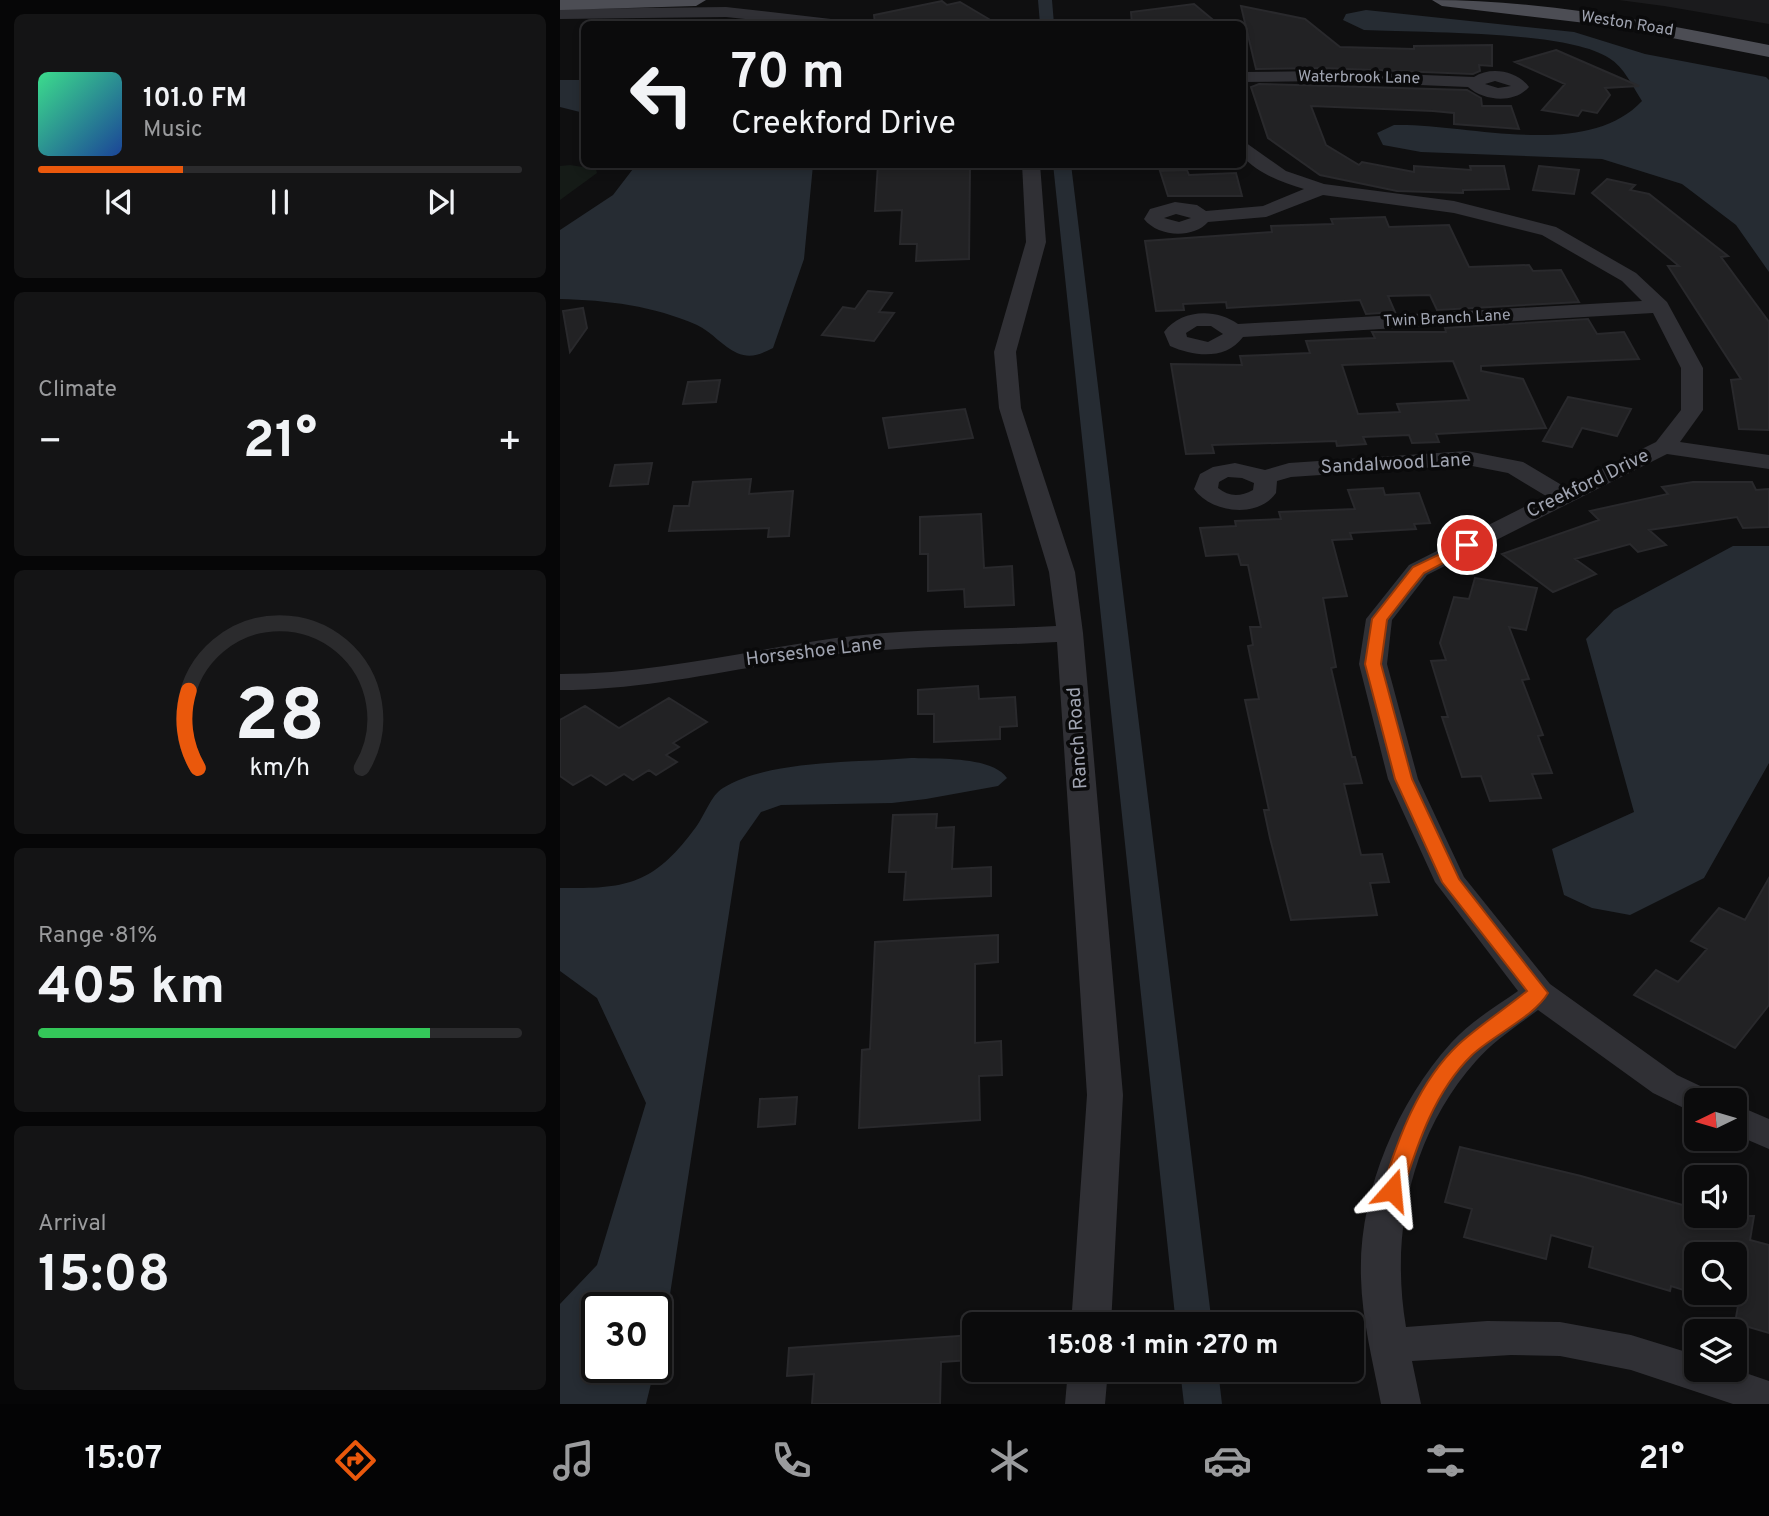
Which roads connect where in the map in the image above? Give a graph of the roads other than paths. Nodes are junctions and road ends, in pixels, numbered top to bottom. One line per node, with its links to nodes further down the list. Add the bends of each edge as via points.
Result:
1 (696, 0): 4 (main road)
2 (1442, 0): 8 (main road, Weston Road, via 1611,20)
3 (1536, 0): 7 (main road, Weston Road)
4 (560, 4)
5 (560, 14): 6 (street, via 726,12)
6 (805, 21)
7 (1769, 38)
8 (1769, 51)
9 (1246, 77): 10 (street, Waterbrook Lane)
10 (1475, 82)
11 (1246, 149): 13 (street, Creekford Drive, via 1279,175)
12 (1031, 168): 21 (street, Ranch Road, via 1037,242 1008,335 1005,382 1062,572)
13 (1321, 189): 14 (street, via 1266,211); 15 (street, Creekford Drive, via 1454,207 1549,231 1629,277)
14 (1202, 217)
15 (1660, 306): 16 (street, Twin Branch Lane); 17 (street, Creekford Drive, via 1692,368 1692,410)
16 (1233, 331)
17 (1664, 447): 18 (street); 20 (street, Creekford Drive)
18 (1769, 462)
19 (1263, 478): 20 (street, Sandalwood Lane, via 1289,470 1467,458 1516,467)
20 (1563, 496): 23 (street, Creekford Drive, via 1419,570 1379,619 1373,664 1404,779 1451,882)
21 (1070, 633): 22 (street, Horseshoe Lane, via 840,646 635,678); 25 (street, Ranch Road, via 1105,1095)
22 (560, 681)
23 (1538, 993): 24 (street, Creekford Drive); 26 (street, via 1465,1050 1431,1093 1406,1147 1385,1212 1380,1276)
24 (1684, 1094)
25 (1092, 1312)
26 (1390, 1345): 28 (street, via 1513,1337 1584,1342 1670,1364); 30 (street)
27 (1087, 1382): 29 (street)
28 (1769, 1399)
29 (1085, 1404)
30 (1401, 1404)

